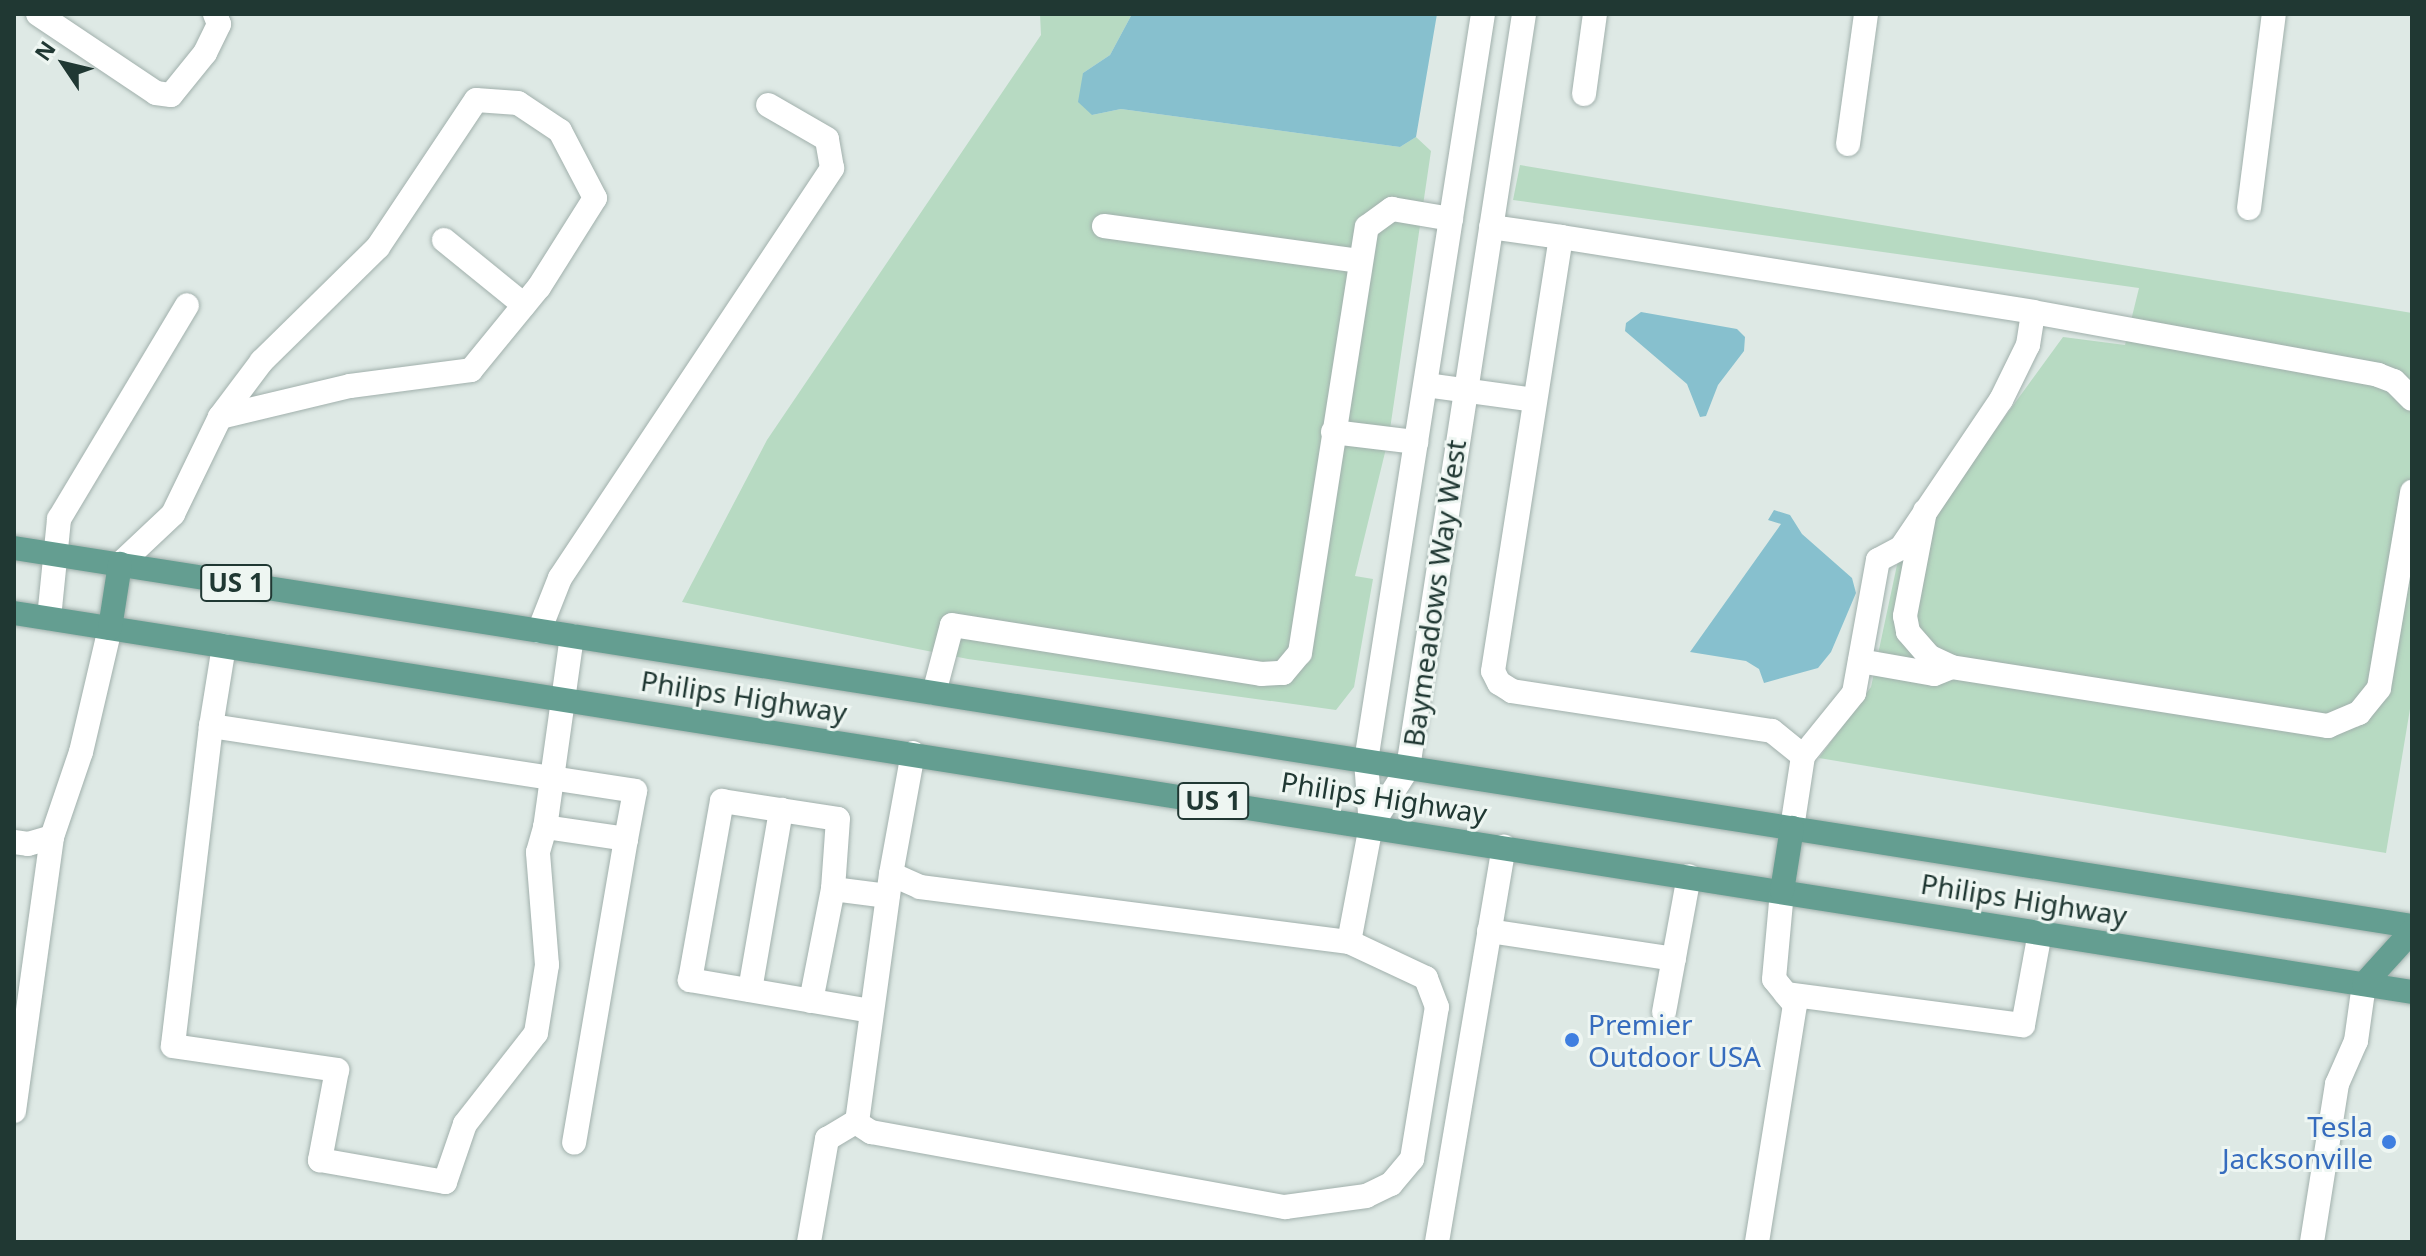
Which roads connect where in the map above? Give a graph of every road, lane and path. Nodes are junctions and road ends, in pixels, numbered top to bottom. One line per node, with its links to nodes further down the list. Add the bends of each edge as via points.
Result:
1 (38, 14): 2 (street, via 156,93 171,95 205,53 219,24)
2 (215, 14)
3 (1483, 14): 12 (street, Baymeadows Way West)
4 (1524, 14): 14 (street, Baymeadows Way West)
5 (1595, 14): 8 (street)
6 (1866, 14): 10 (street)
7 (2274, 14): 11 (street)
8 (1584, 94)
9 (768, 105): 36 (street, via 827,139 832,168 560,578)
10 (1848, 144)
11 (2249, 208)
12 (1451, 219): 17 (street, via 1392,209 1367,227); 21 (street, Baymeadows Way West)
13 (1104, 226): 17 (street)
14 (1491, 227): 15 (street); 22 (street, Baymeadows Way West)
15 (1561, 237): 20 (street); 24 (street)
16 (444, 240): 19 (street)
17 (1361, 261): 26 (street)
18 (187, 305): 31 (street, via 86,466 59,519)
19 (524, 305): 25 (street, via 471,370 350,386); 25 (street, via 595,198 560,131 518,103 476,100 378,247 262,361)
20 (2033, 312): 23 (street, via 2378,375 2394,381); 29 (street, via 2028,345 2015,375)
21 (1426, 385): 22 (street); 27 (street, Baymeadows Way West)
22 (1464, 391): 24 (street); 47 (street, Baymeadows Way West)
23 (2412, 399)
24 (1534, 400): 45 (street, via 1493,671 1499,683 1512,691 1772,731)
25 (220, 417): 32 (street, via 173,514)
26 (1333, 432): 27 (street); 41 (street, via 1300,653 1283,673 1261,674 952,625)
27 (1416, 442): 46 (street, Baymeadows Way West)
28 (2412, 492): 40 (street, via 2379,688 2371,702 2344,722 2328,726)
29 (1925, 511): 39 (street, via 1901,548 1878,560); 40 (street, via 1905,616 1916,646)
30 (14, 548): 31 (main road, Philips Highway / US 1)
31 (54, 554): 32 (main road, Philips Highway / US 1); 34 (street)
32 (120, 564): 35 (main road); 36 (main road, Philips Highway / US 1)
33 (14, 613): 34 (main road, Philips Highway / US 1)
34 (49, 618): 35 (main road, Philips Highway / US 1)
35 (110, 628): 38 (main road, Philips Highway / US 1); 53 (street, via 81,752)
36 (539, 631): 37 (main road, Philips Highway / US 1)
37 (572, 636): 41 (main road, Philips Highway / US 1); 42 (street)
38 (224, 646): 42 (main road, Philips Highway / US 1); 43 (street)
39 (1860, 661): 40 (street, via 1934,674); 45 (street, via 1854,693)
40 (1951, 667)
41 (934, 693): 46 (main road, Philips Highway / US 1)
42 (564, 699): 44 (main road, Philips Highway / US 1); 48 (street)
43 (211, 726): 48 (street); 51 (street, via 173,1046 337,1070 320,1160 445,1182 465,1124 536,1033 547,965 538,852)
44 (913, 753): 50 (main road, Philips Highway / US 1); 58 (street)
45 (1803, 756): 52 (street)
46 (1366, 761): 47 (main road, Philips Highway / US 1); 50 (street, Baymeadows Way West)
47 (1408, 768): 50 (street, Baymeadows Way West); 52 (main road, Philips Highway / US 1)
48 (552, 775): 51 (street); 54 (street, via 635,791)
49 (781, 810): 59 (street, via 838,819); 67 (street); 67 (street, via 722,801 690,980)
50 (1371, 826): 56 (main road, Philips Highway / US 1); 64 (street)
51 (545, 827): 54 (street)
52 (1792, 828): 60 (main road); 61 (main road, Philips Highway / US 1)
53 (52, 837): 55 (street); 73 (street)
54 (626, 839): 75 (street)
55 (14, 842)
56 (1504, 847): 57 (main road, Philips Highway / US 1); 62 (street)
57 (1689, 876): 60 (main road, Philips Highway / US 1); 65 (street)
58 (889, 885): 59 (street); 64 (street); 71 (street)
59 (833, 889): 70 (street)
60 (1782, 891): 63 (main road, Philips Highway / US 1); 69 (street, via 1774,979)
61 (2412, 928): 66 (main road)
62 (1489, 931): 65 (street); 77 (street)
63 (2040, 932): 66 (main road, Philips Highway / US 1); 69 (street, via 2023,1025)
64 (1349, 942): 74 (street, via 1426,978 1437,1007 1412,1159 1391,1184 1366,1196 1285,1207 871,1132)
65 (1674, 959): 72 (street)
66 (2364, 984): 68 (main road, Philips Highway / US 1); 79 (street, via 2356,1041 2337,1084)
67 (750, 990): 70 (street)
68 (2412, 992)
69 (1786, 994): 78 (street, via 1795,1005)
70 (811, 1001): 71 (street)
71 (871, 1011): 74 (street)
72 (1664, 1012)
73 (14, 1111)
74 (857, 1121): 76 (street, via 827,1139)
75 (574, 1143)
76 (809, 1242)
77 (1437, 1242)
78 (1757, 1242)
79 (2312, 1242)

